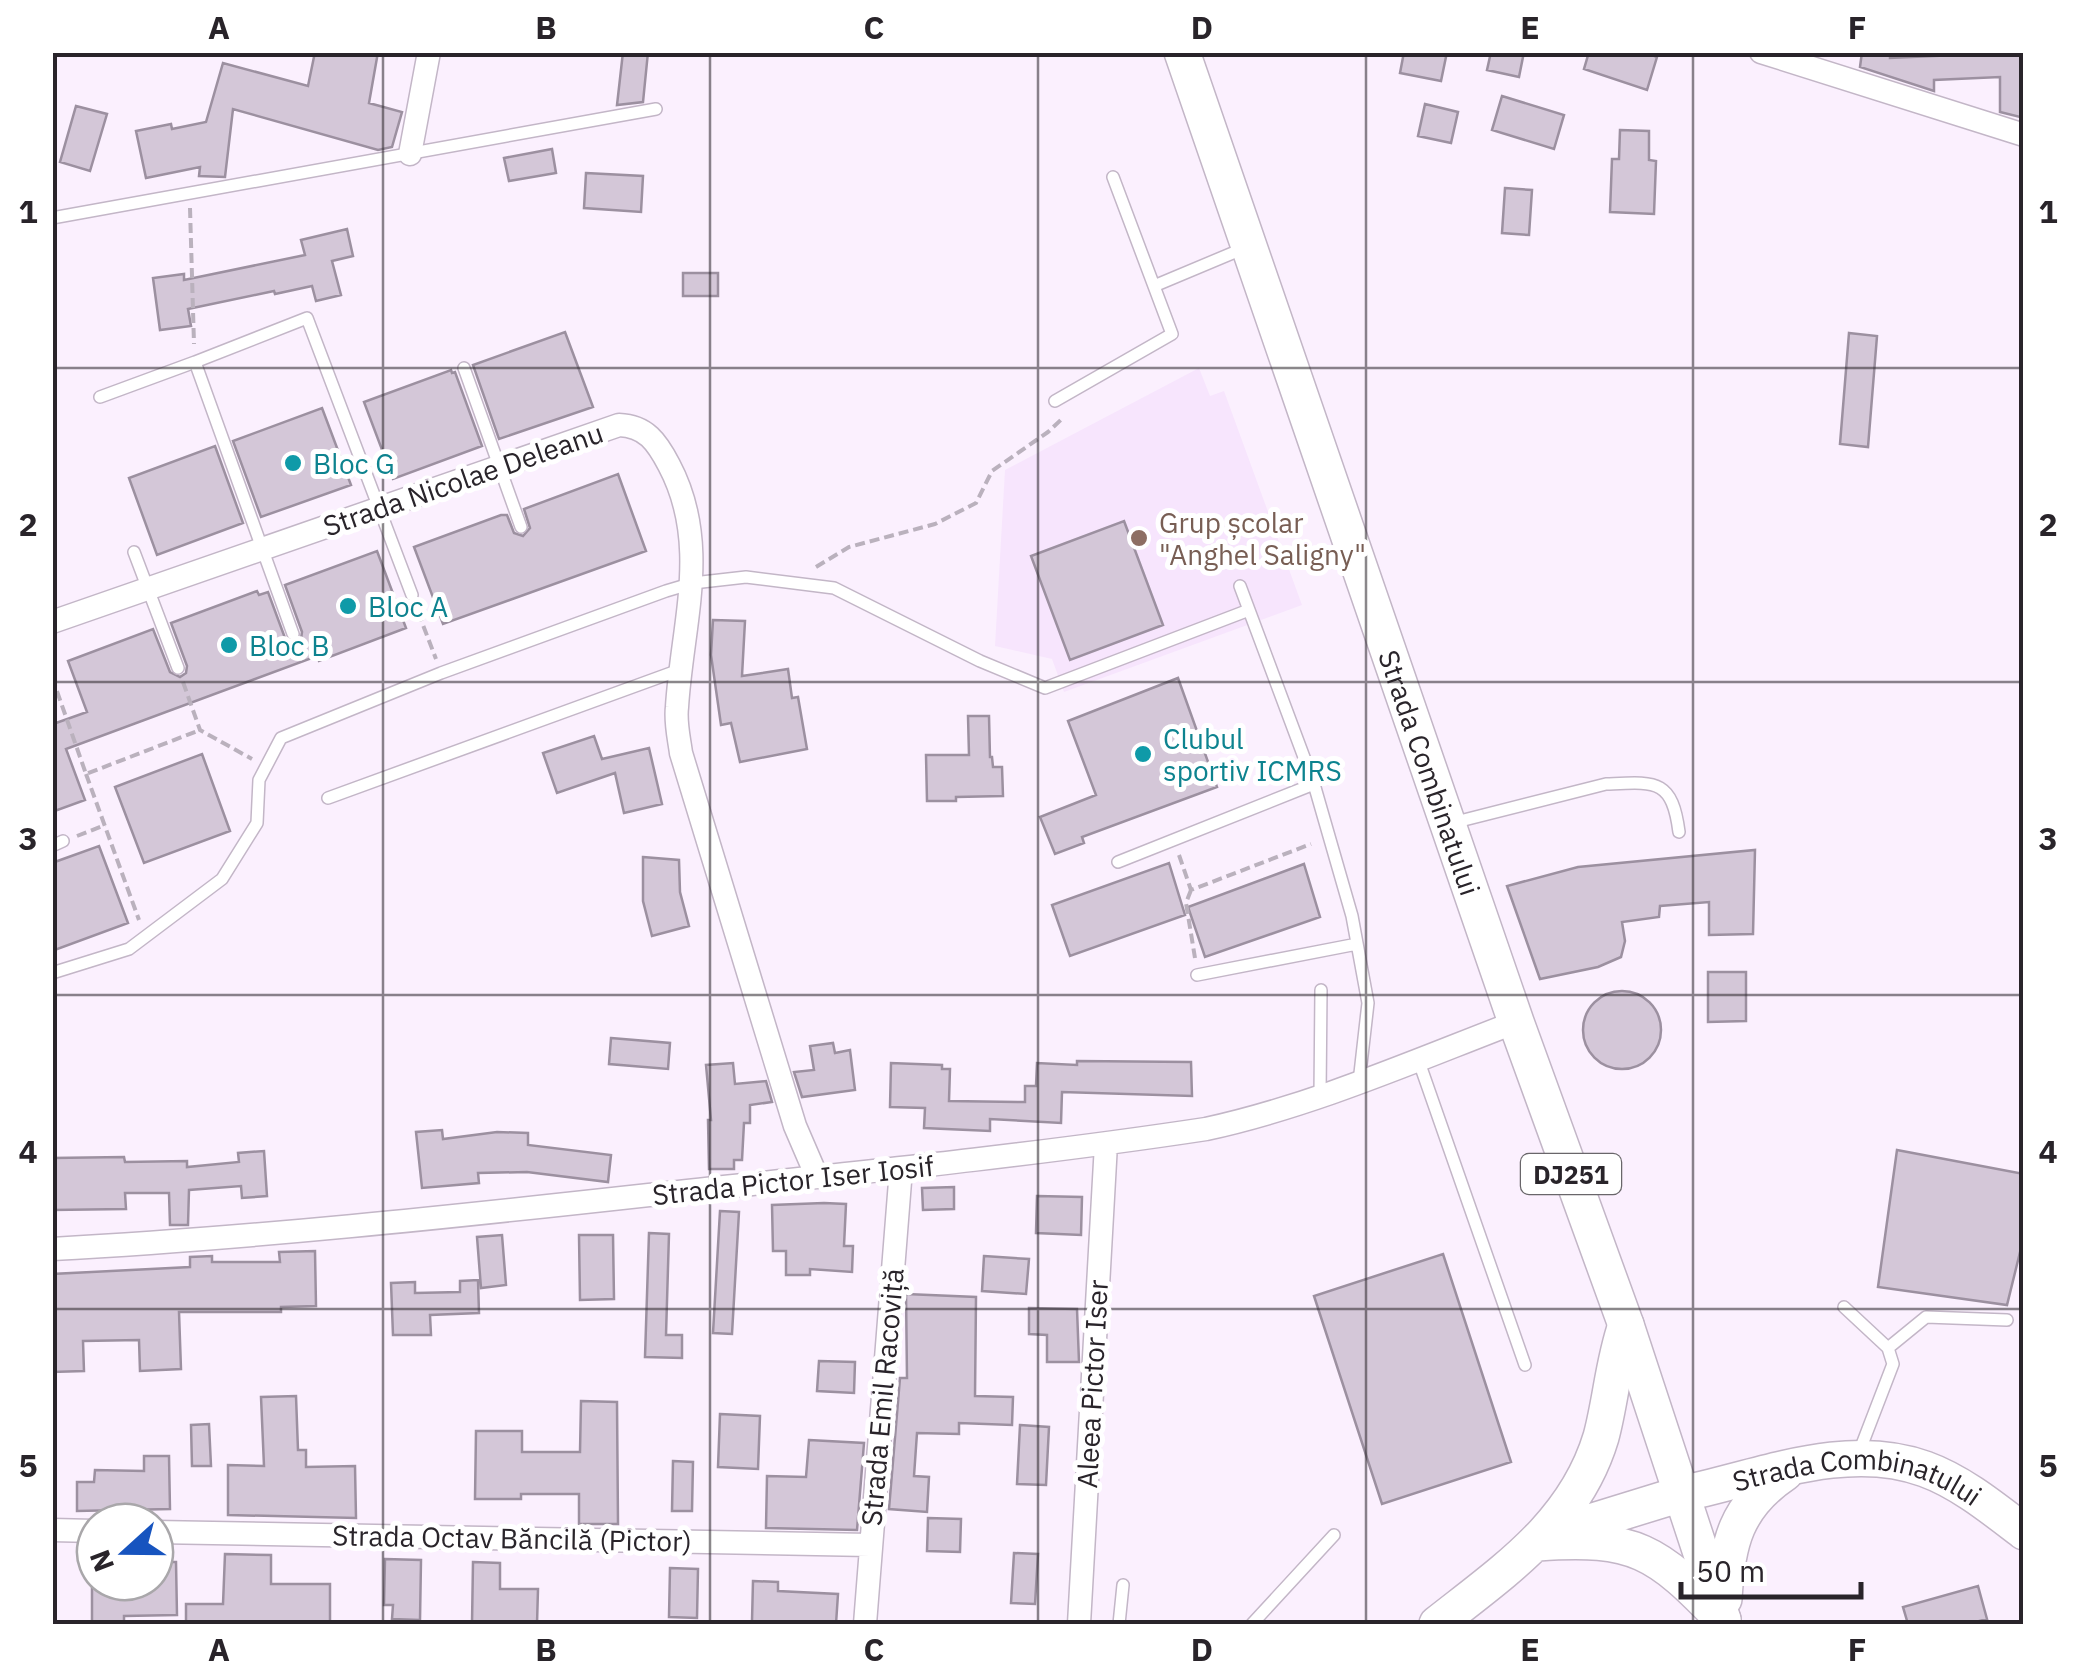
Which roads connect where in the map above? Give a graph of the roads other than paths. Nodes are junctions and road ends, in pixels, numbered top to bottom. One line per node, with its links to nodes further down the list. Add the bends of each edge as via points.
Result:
1 (429, 52): 6 (street)
2 (1182, 52): 9 (main road, Strada Combinatului / DJ251)
3 (1761, 52): 5 (street)
4 (656, 109): 6 (lane)
5 (2024, 135)
6 (410, 154): 8 (lane)
7 (1114, 177): 10 (lane)
8 (52, 218)
9 (1251, 246): 10 (lane); 31 (main road, Strada Combinatului / DJ251)
10 (1154, 286): 14 (lane, via 1172,334)
11 (195, 362): 13 (lane); 16 (lane, via 307,318); 18 (lane)
12 (464, 368): 15 (lane)
13 (100, 397)
14 (1056, 402)
15 (498, 467): 16 (street, Strada Nicolae Deleanu); 17 (lane); 20 (street, Strada Nicolae Deleanu, via 620,425 636,426 661,449 676,479 692,533)
16 (380, 509): 18 (street, Strada Nicolae Deleanu); 23 (lane)
17 (521, 528)
18 (264, 548): 22 (street, Strada Nicolae Deleanu); 26 (lane)
19 (134, 552): 22 (lane)
20 (693, 584): 24 (lane, via 746,577 834,588 1045,688); 28 (street, Strada Nicolae Deleanu); 35 (lane, via 281,738 259,780 257,823 222,879 129,949)
21 (1240, 586): 24 (lane)
22 (148, 590): 25 (street, Strada Nicolae Deleanu); 27 (lane)
23 (412, 594)
24 (1249, 610): 29 (lane)
25 (52, 622)
26 (294, 634)
27 (178, 668)
28 (682, 669): 30 (lane); 44 (street, Strada Nicolae Deleanu, via 676,710 681,752 795,1126)
29 (1314, 784): 33 (lane); 34 (lane)
30 (328, 798)
31 (1448, 824): 32 (lane, via 1632,782 1668,793); 38 (main road, Strada Combinatului / DJ251)
32 (1679, 832)
33 (1118, 862)
34 (1357, 944): 36 (lane); 40 (lane, via 1368,1003)
35 (52, 974)
36 (1197, 975)
37 (1322, 990): 41 (lane)
38 (1516, 1022): 39 (street, Strada Pictor Iser Iosif); 48 (main road, Strada Combinatului / DJ251)
39 (1418, 1059): 40 (street, Strada Pictor Iser Iosif); 50 (lane)
40 (1359, 1082): 41 (street, Strada Pictor Iser Iosif)
41 (1320, 1096): 42 (street, Strada Pictor Iser Iosif, via 1244,1120)
42 (1106, 1144): 43 (street, Strada Pictor Iser Iosif); 62 (street, Aleea Pictor Iser)
43 (901, 1169): 44 (street, Strada Pictor Iser Iosif); 58 (street, Strada Emil Racoviță)
44 (817, 1177): 45 (street, Strada Pictor Iser Iosif, via 182,1242)
45 (52, 1248)
46 (1844, 1307): 49 (lane)
47 (2007, 1320): 49 (lane, via 1926,1316)
48 (1626, 1325): 53 (main road, Strada Combinatului / DJ251); 57 (main road, via 1589,1468)
49 (1888, 1348): 51 (lane, via 1893,1364)
50 (1525, 1366)
51 (1856, 1459): 52 (main road, Strada Combinatului); 55 (main road, Strada Combinatului, via 1926,1469)
52 (1794, 1467): 53 (main road, Strada Combinatului); 60 (main road, via 1764,1487 1737,1525 1726,1552)
53 (1681, 1494): 57 (main road, via 1566,1528); 60 (main road, Strada Combinatului / DJ251)
54 (175, 1532): 58 (street, Strada Octav Băncilă (Pictor))
55 (2024, 1532)
56 (1334, 1536): 64 (lane)
57 (1538, 1543): 60 (main road, via 1631,1546 1669,1566); 65 (main road)
58 (870, 1545): 61 (street, Strada Emil Racoviță)
59 (1123, 1585): 63 (lane)
60 (1723, 1620)
61 (864, 1624)
62 (1079, 1624)
63 (1119, 1624)
64 (1252, 1624)
65 (1437, 1624)

